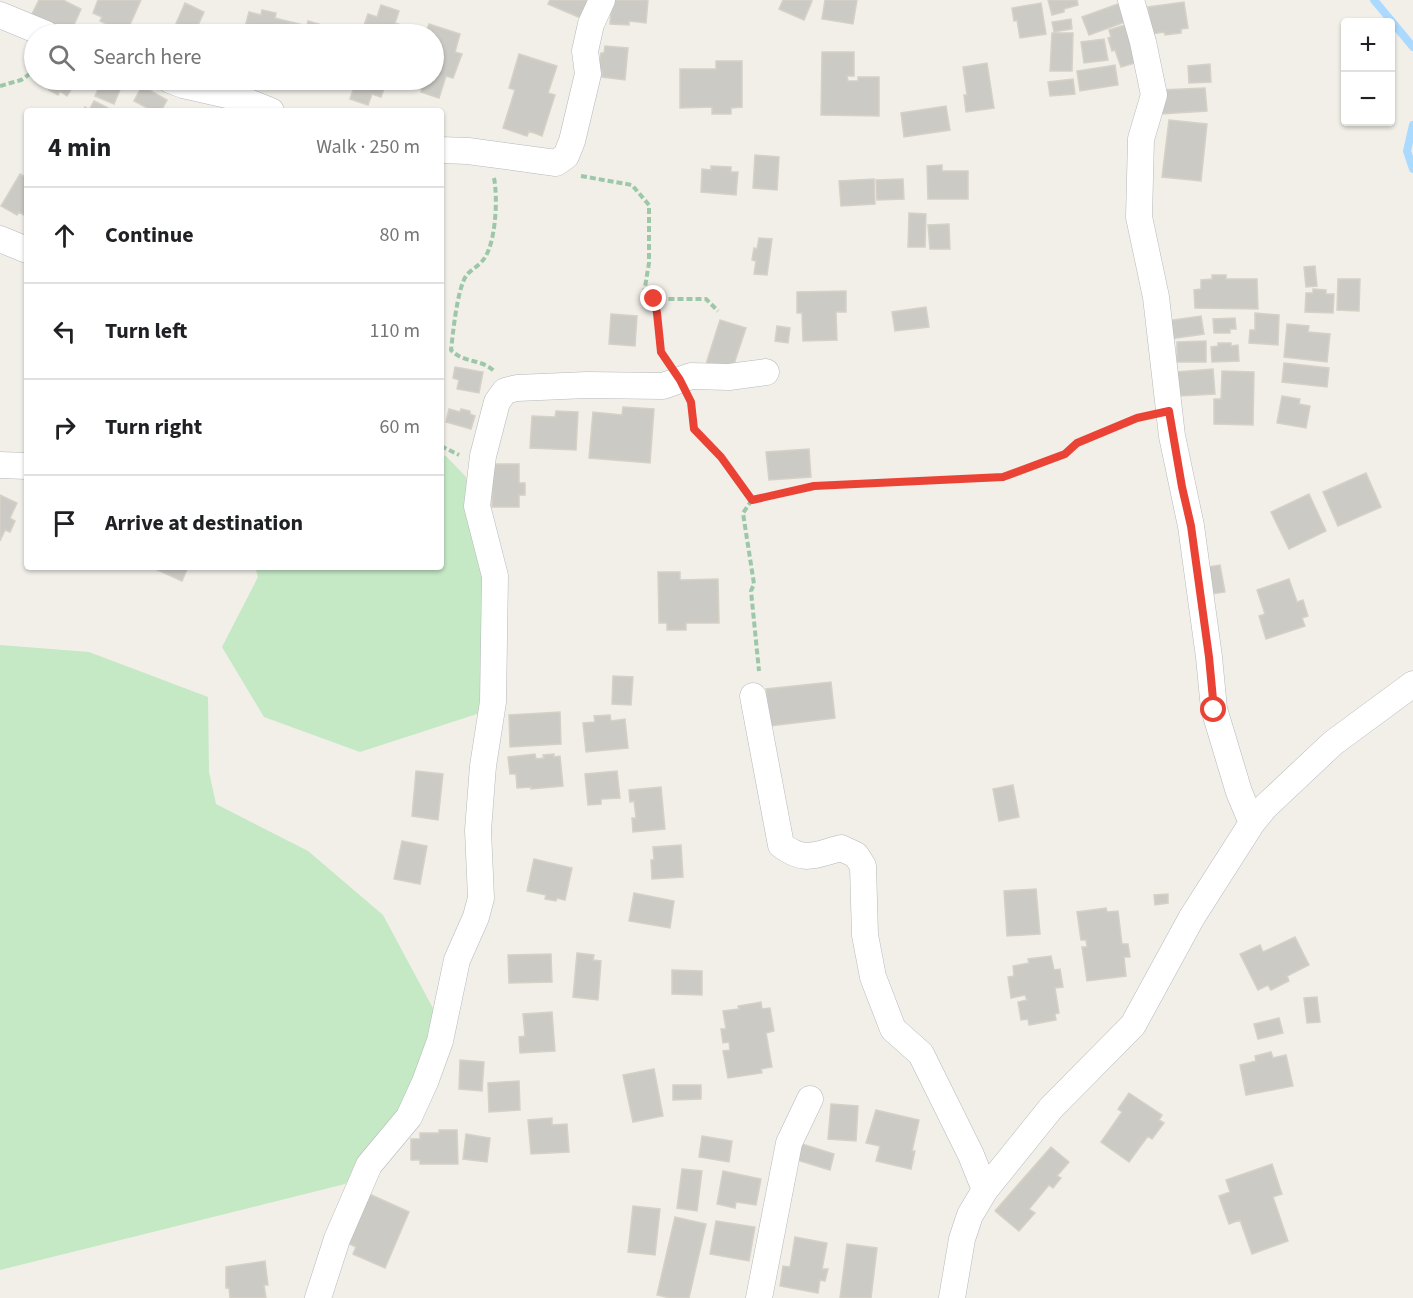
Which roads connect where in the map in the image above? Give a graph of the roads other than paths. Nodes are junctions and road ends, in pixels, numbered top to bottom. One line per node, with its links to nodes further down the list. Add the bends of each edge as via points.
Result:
1 (602, 0): 7 (street, via 591,24 585,51 588,74 566,156 556,163)
2 (1131, 0): 15 (street, via 1154,95 1141,139 1139,217 1156,297 1169,411 1191,526 1214,710)
3 (0, 15): 4 (street)
4 (24, 25)
5 (205, 90): 6 (street)
6 (264, 108)
7 (444, 150)
8 (0, 239): 9 (street)
9 (24, 249)
10 (766, 372): 18 (street, via 729,377 691,376 663,386 517,388 505,391 497,402 483,456 477,506 495,576 493,702 478,820 481,898 457,960 440,1041 425,1082 409,1117 369,1165 337,1239)
11 (0, 465): 12 (street)
12 (24, 466)
13 (1413, 684): 15 (street, via 1333,743)
14 (753, 696): 17 (street, via 781,844 794,855 809,857 841,848 856,855 863,867 865,935 877,987 893,1029 921,1054)
15 (1252, 823): 17 (street, via 1192,917 1133,1025 1051,1108)
16 (810, 1099): 19 (street, via 789,1143)
17 (985, 1190): 20 (street, via 962,1239)
18 (318, 1298)
19 (759, 1298)
20 (952, 1298)

